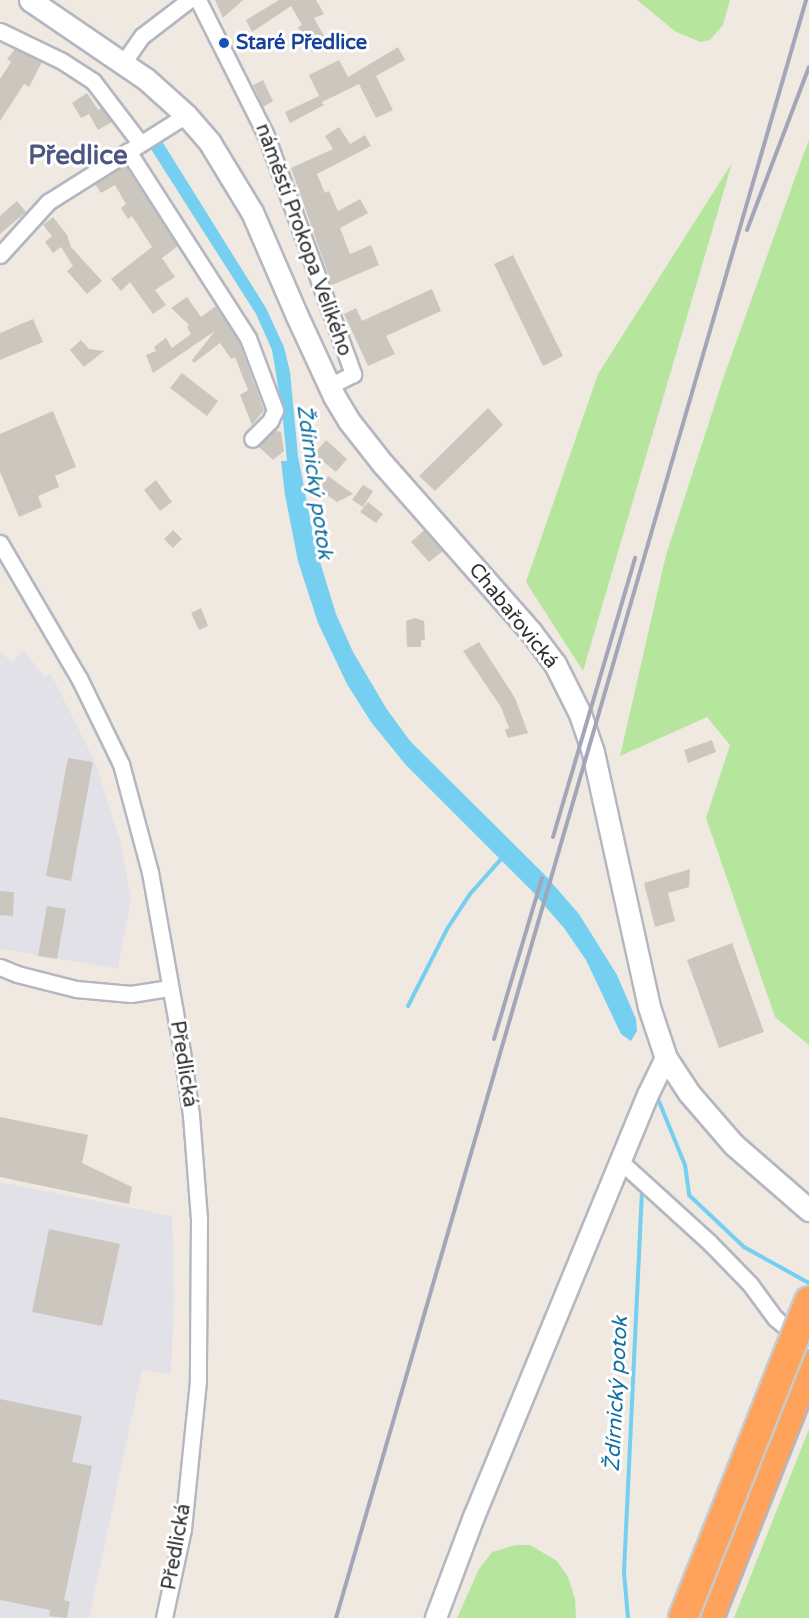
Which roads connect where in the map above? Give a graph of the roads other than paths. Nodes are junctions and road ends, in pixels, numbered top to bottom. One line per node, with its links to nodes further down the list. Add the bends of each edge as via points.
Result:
1 (30, 0): 5 (main road, náměstí Prokopa Velikého)
2 (189, 0): 5 (street, via 142,36)
3 (198, 0): 9 (street, náměstí Prokopa Velikého, via 273,152 353,374)
4 (0, 31): 7 (street, via 93,81)
5 (123, 63): 6 (main road, náměstí Prokopa Velikého)
6 (186, 115): 7 (street); 9 (main road, náměstí Prokopa Velikého, via 226,167 252,212)
7 (134, 147): 8 (street, via 48,202); 10 (street, via 248,338 275,410)
8 (0, 255)
9 (329, 386): 14 (main road, Chabařovická, via 364,442 531,632 568,687 593,752 649,1008)
10 (252, 439)
11 (0, 543): 13 (street, Předlická, via 79,678 121,764 150,872)
12 (0, 967): 13 (street, via 76,989 131,994)
13 (170, 988): 20 (street, Předlická, via 191,1115 199,1218 198,1381 183,1529)
14 (666, 1058): 15 (street); 16 (main road, Chabařovická, via 689,1093 733,1144)
15 (626, 1166): 18 (street, via 750,1284 775,1318); 21 (street, via 474,1517)
16 (809, 1210)
17 (809, 1301): 22 (highway, bridge)
18 (809, 1341)
19 (809, 1366): 23 (highway)
20 (164, 1618)
21 (436, 1618)
22 (683, 1618)
23 (709, 1618)

